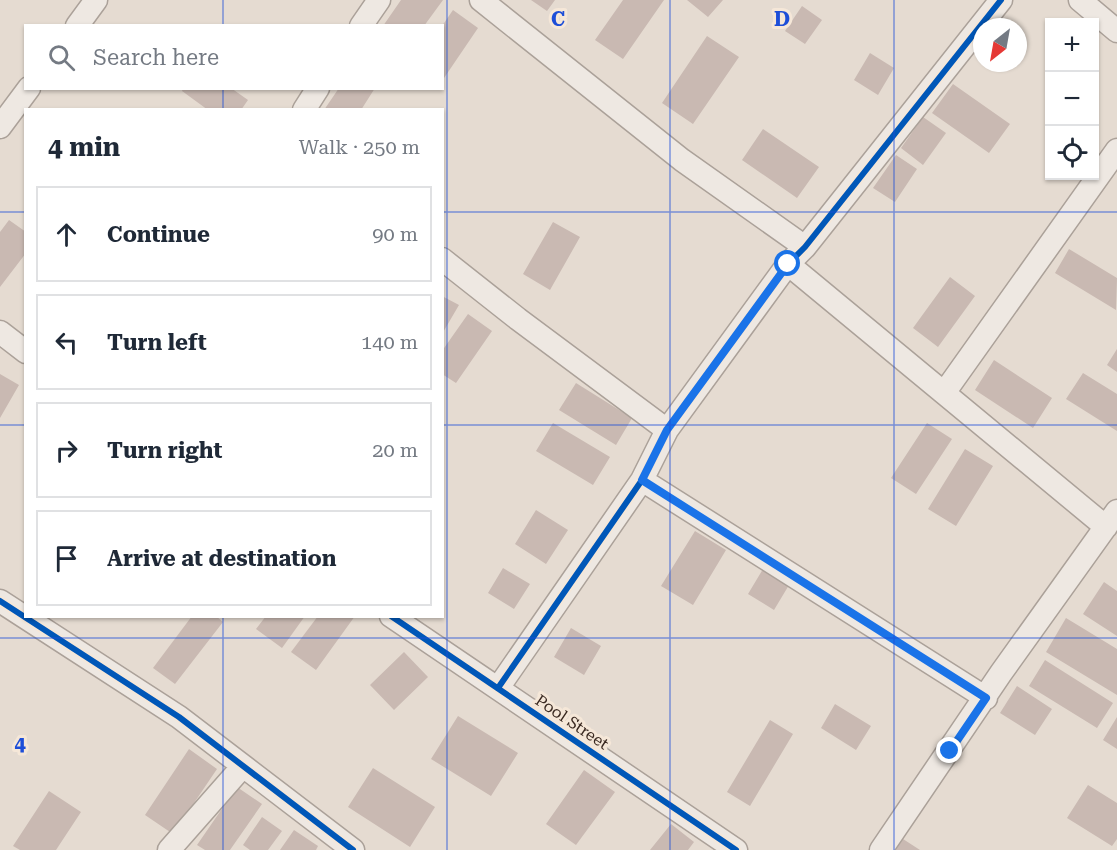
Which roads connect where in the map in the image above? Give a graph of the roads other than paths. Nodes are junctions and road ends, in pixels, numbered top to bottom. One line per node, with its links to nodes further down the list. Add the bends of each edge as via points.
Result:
1 (96, 0): 6 (street)
2 (379, 0): 7 (street)
3 (481, 0): 14 (street, via 682,160)
4 (1001, 0): 14 (street)
5 (1080, 0): 8 (street)
6 (78, 24)
7 (362, 24)
8 (1117, 31)
9 (28, 90): 12 (street)
10 (317, 90): 11 (street)
11 (304, 108)
12 (0, 127)
13 (1117, 150): 19 (street)
14 (805, 247): 16 (street)
15 (444, 261): 20 (street)
16 (788, 264): 19 (street); 20 (street)
17 (0, 333): 18 (street)
18 (24, 351)
19 (944, 393): 22 (street)
20 (667, 430): 21 (street)
21 (642, 480): 27 (street); 28 (street)
22 (1112, 519): 28 (street)
23 (0, 601): 24 (street)
24 (24, 617)
25 (26, 618): 29 (street, via 179,717)
26 (394, 618): 27 (street, Pool Street)
27 (498, 688): 32 (street, Pool Street)
28 (986, 698): 33 (street)
29 (243, 766): 30 (street); 31 (street)
30 (169, 850)
31 (353, 850)
32 (736, 850)
33 (881, 850)

